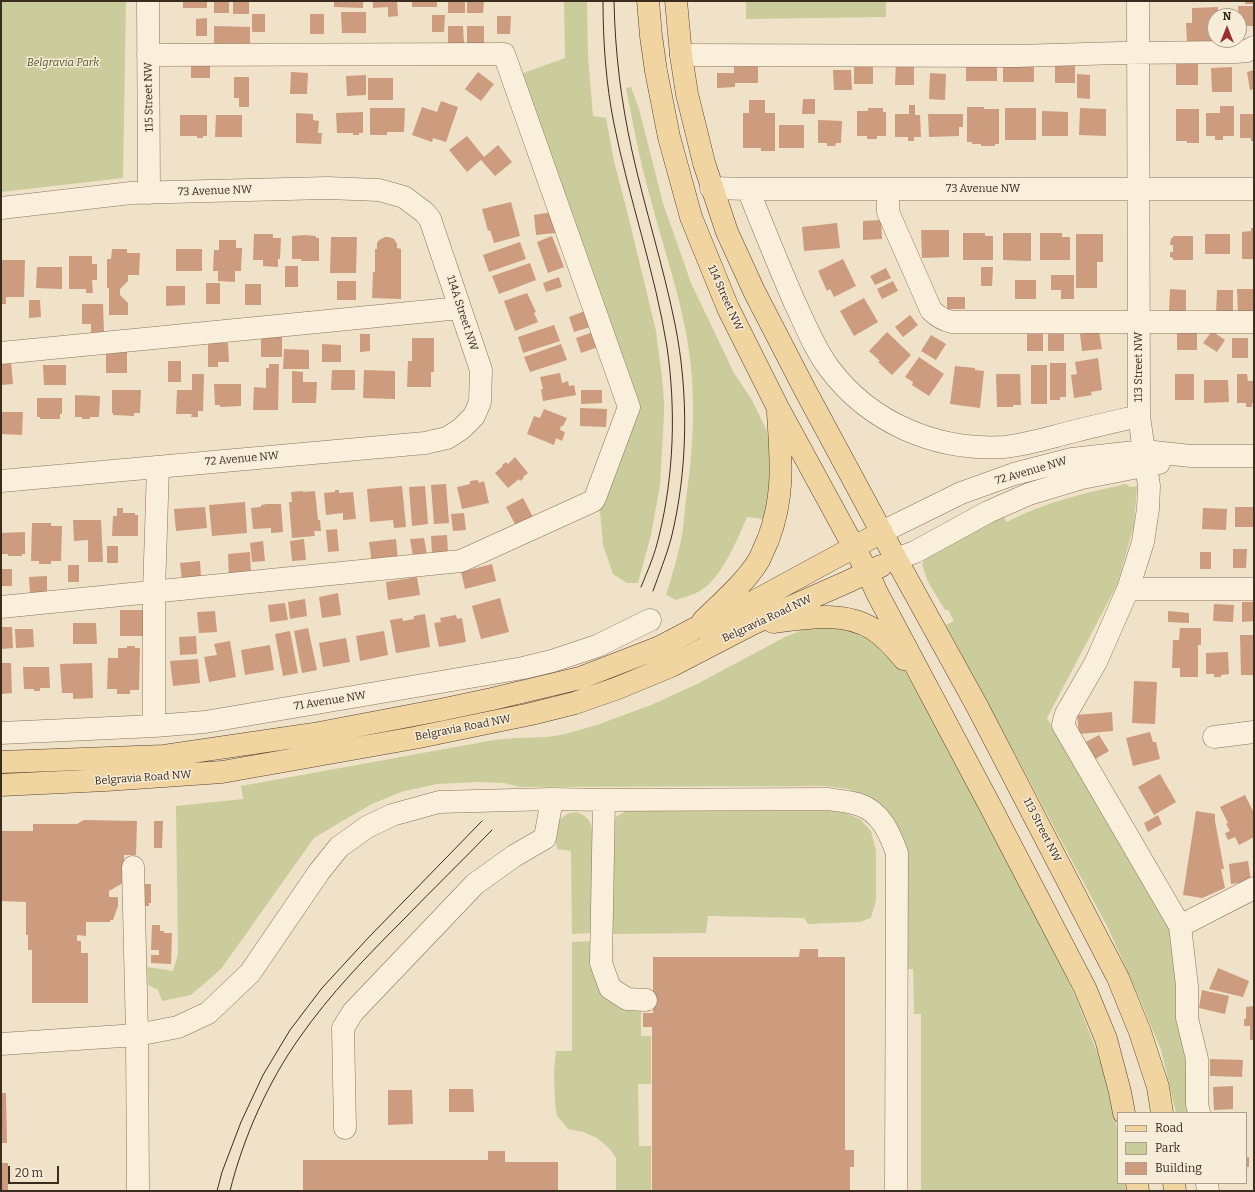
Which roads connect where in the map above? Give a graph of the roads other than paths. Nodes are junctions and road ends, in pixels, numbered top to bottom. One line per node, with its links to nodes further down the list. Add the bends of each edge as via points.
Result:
1 (148, 1): 7 (street, 115 Street NW)
2 (648, 1): 21 (main road, 114 Street NW, via 656,71 669,137 691,217 728,308)
3 (676, 1): 8 (main road)
4 (1138, 1): 6 (street, 113 Street NW)
5 (1254, 47): 6 (street, via 1236,52)
6 (1138, 53): 8 (street, via 1016,56); 12 (street, 113 Street NW)
7 (148, 55): 14 (street, 115 Street NW); 35 (street, via 504,54 629,407 593,501 461,561)
8 (681, 55): 9 (main road, via 687,94)
9 (711, 188): 10 (street, 73 Avenue NW); 29 (main road, via 727,232 754,291)
10 (748, 189): 11 (street, 73 Avenue NW); 23 (street, via 778,265 818,351 842,383 882,417 910,432 944,443 1005,447)
11 (888, 189): 12 (street, 73 Avenue NW); 18 (street, via 888,212 931,310 944,320)
12 (1139, 189): 13 (street, 73 Avenue NW); 18 (street, 113 Street NW)
13 (1254, 189)
14 (149, 193): 15 (street, 73 Avenue NW); 16 (street, 73 Avenue NW, via 319,188 379,190 404,197)
15 (1, 208)
16 (424, 212): 17 (street, 114A Street NW, via 430,219)
17 (460, 308): 20 (street); 22 (street, 114A Street NW, via 481,370 480,402)
18 (1139, 322): 19 (street); 23 (street, 113 Street NW)
19 (1254, 322)
20 (1, 353)
21 (777, 406): 30 (main road, 114 Street NW); 40 (main road, via 781,472 780,492 772,528 759,560 741,583)
22 (474, 416): 26 (street, 72 Avenue NW, via 447,438 425,443)
23 (1139, 416): 25 (street, 113 Street NW)
24 (1254, 456): 25 (street, 72 Avenue NW)
25 (1145, 459): 27 (street, 72 Avenue NW, via 1072,459); 31 (street, 72 Avenue NW, via 1029,494 988,512 915,552); 33 (street, 113 Street NW, via 1149,486 1148,509 1143,542)
26 (158, 467): 28 (street, 72 Avenue NW); 35 (street)
27 (1014, 474): 29 (street, 72 Avenue NW, via 961,493); 31 (street, via 998,493 909,541)
28 (1, 481)
29 (882, 532): 30 (main road, Belgravia Road NW); 31 (main road)
30 (853, 548): 32 (main road, 114 Street NW); 40 (main road, Belgravia Road NW, via 720,620)
31 (896, 559): 32 (main road, Belgravia Road NW); 36 (main road); 57 (main road, 113 Street NW, via 977,706 1118,978 1140,1032 1158,1088)
32 (868, 573): 36 (main road); 39 (main road, Belgravia Road NW)
33 (1128, 589): 34 (street); 52 (street, 113 Street NW, via 1096,662 1066,714 1063,725)
34 (1254, 589)
35 (154, 592): 37 (street); 42 (street)
36 (877, 594): 41 (main road)
37 (1, 607)
38 (650, 620): 42 (street, 71 Avenue NW, via 597,646 523,668 205,722)
39 (752, 624): 41 (main road, via 828,617 853,620 872,629 892,644); 47 (main road, Belgravia Road NW, via 671,666 575,703 531,714 414,738 222,772)
40 (696, 628): 46 (main road, Belgravia Road NW, via 660,647 580,678 492,699 336,730 164,756)
41 (926, 687): 56 (main road, via 1085,988 1106,1039)
42 (154, 726): 44 (street, 71 Avenue NW)
43 (1254, 732): 45 (street)
44 (1, 734)
45 (1214, 737)
46 (1, 762)
47 (1, 785)
48 (552, 799): 49 (street); 54 (street, via 439,802 392,815 367,827 339,847 250,972 208,1013 178,1027); 59 (street, via 545,838 475,884 353,1012 343,1028)
49 (604, 800): 53 (street, via 601,963 610,988 627,999); 61 (street, via 828,799 860,805 879,817 891,836 897,853)
50 (134, 867): 54 (street)
51 (1254, 888): 52 (street)
52 (1180, 926): 58 (street, via 1187,986 1186,1018 1198,1059)
53 (646, 1000)
54 (137, 1035): 55 (street); 60 (street)
55 (1, 1044)
56 (1124, 1112)
57 (1162, 1112)
58 (1199, 1112)
59 (345, 1128)
60 (138, 1191)
61 (896, 1191)

